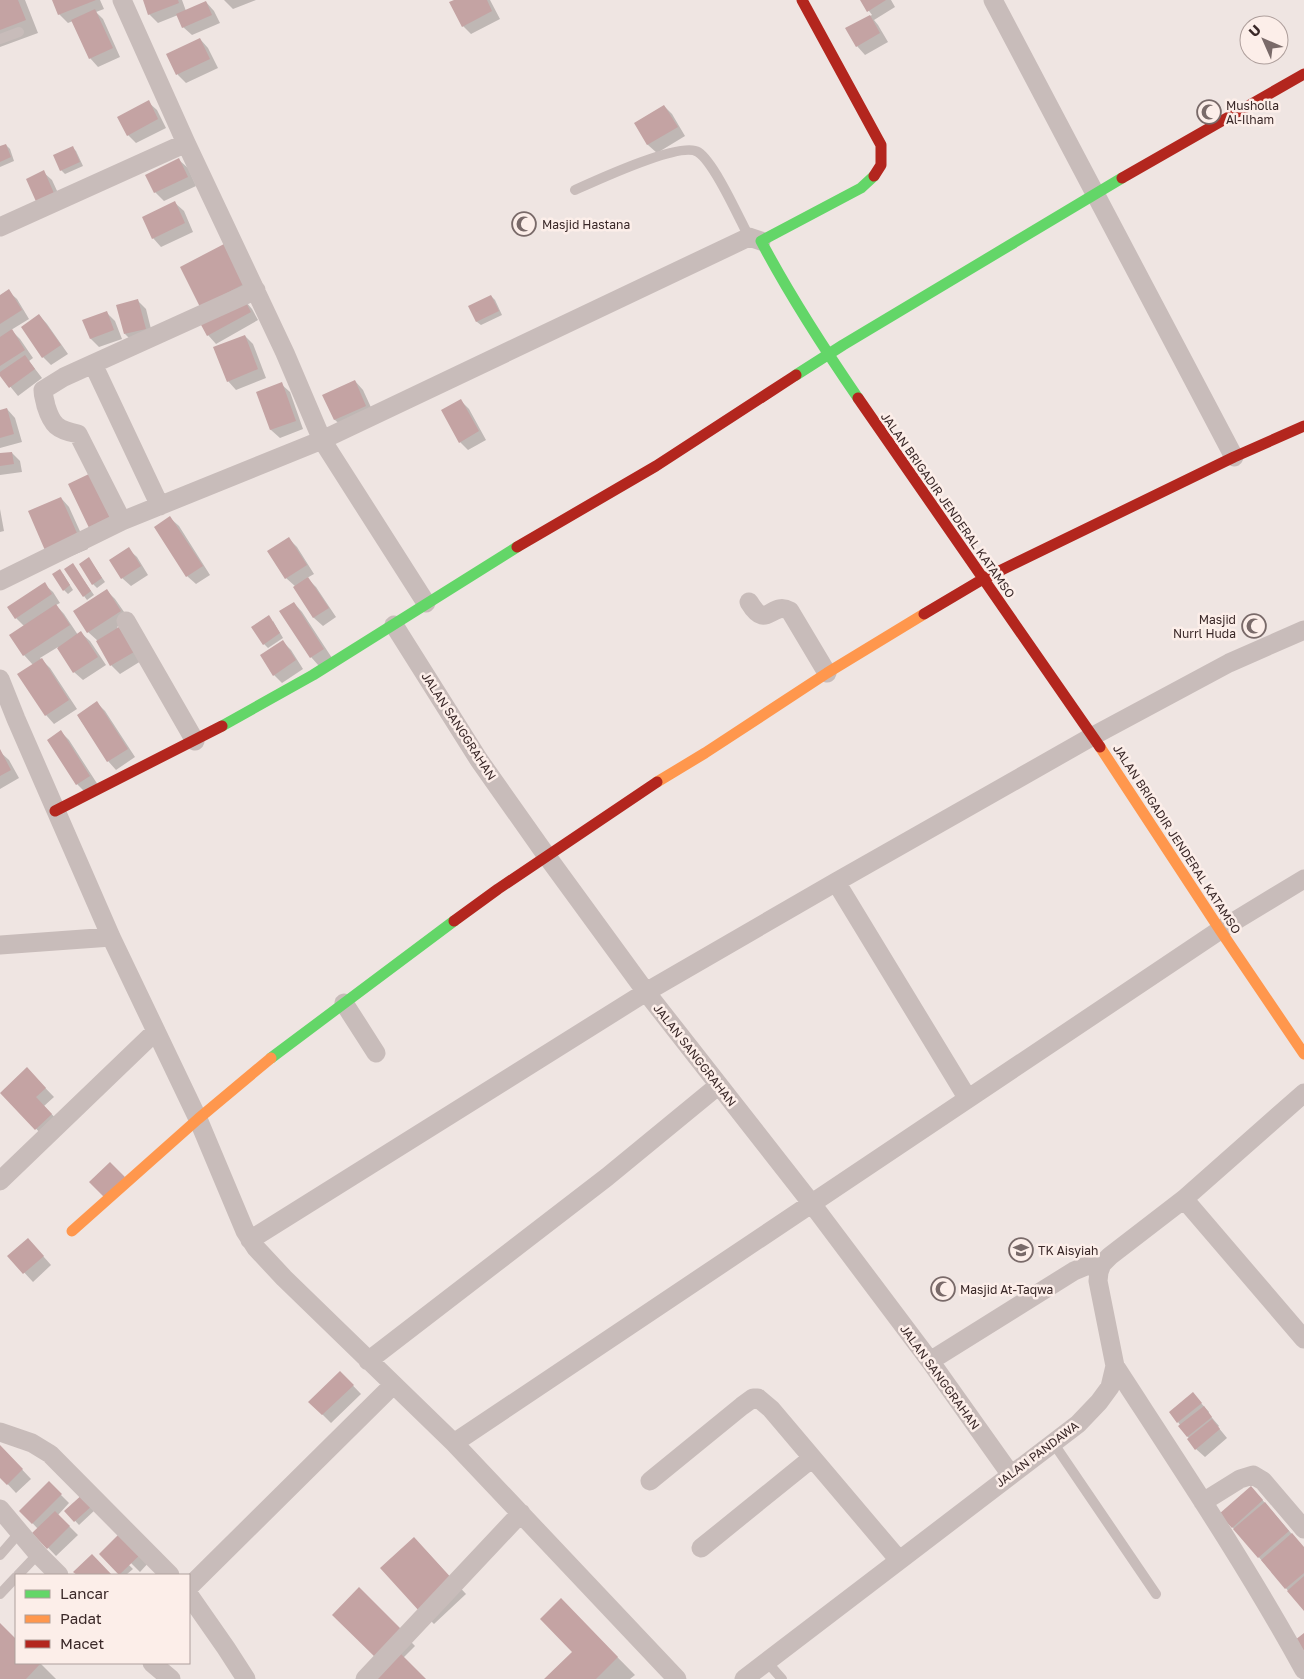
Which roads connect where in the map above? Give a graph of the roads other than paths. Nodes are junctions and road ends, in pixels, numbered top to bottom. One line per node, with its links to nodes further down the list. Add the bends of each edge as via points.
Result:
1 (122, 0): 7 (street)
2 (802, 0): 11 (street, via 881,145 881,168 861,188)
3 (993, 0): 9 (street)
4 (19, 32): 5 (lane)
5 (0, 39)
6 (1304, 74): 9 (street)
7 (186, 143): 10 (street); 12 (street)
8 (575, 190): 11 (lane, via 668,152 696,150 713,170)
9 (1095, 193): 13 (street); 17 (street)
10 (0, 228)
11 (755, 239): 13 (street, JALAN BRIGADIR JENDERAL KATAMSO); 16 (street)
12 (256, 290): 14 (street); 16 (street)
13 (828, 355): 20 (street, JALAN BRIGADIR JENDERAL KATAMSO); 23 (street, via 656,466)
14 (93, 364): 18 (street); 19 (street, via 48,386 43,395 55,425 78,434)
15 (1304, 426): 17 (street)
16 (322, 440): 18 (street); 23 (street)
17 (1234, 457): 20 (street)
18 (160, 506): 19 (street)
19 (122, 522): 21 (street)
20 (983, 579): 27 (street); 29 (street, JALAN BRIGADIR JENDERAL KATAMSO)
21 (0, 581)
22 (749, 602): 27 (street, via 760,616 781,609 790,611)
23 (426, 603): 25 (street)
24 (126, 620): 30 (street)
25 (394, 625): 30 (street); 32 (street, JALAN SANGGRAHAN, via 479,760)
26 (1304, 630): 29 (street, via 1229,663)
27 (827, 673): 32 (street)
28 (0, 679): 31 (street)
29 (1093, 736): 34 (street); 35 (street, JALAN BRIGADIR JENDERAL KATAMSO)
30 (195, 741): 31 (street)
31 (56, 811): 36 (street)
32 (546, 855): 38 (street, JALAN SANGGRAHAN); 39 (street)
33 (1304, 879): 35 (street)
34 (836, 882): 38 (street); 45 (street)
35 (1220, 930): 42 (street, JALAN BRIGADIR JENDERAL KATAMSO); 45 (street)
36 (111, 937): 37 (street); 40 (street)
37 (0, 944)
38 (646, 992): 43 (street, JALAN SANGGRAHAN); 51 (street)
39 (344, 1002): 41 (street); 46 (street)
40 (156, 1031): 46 (street); 47 (street)
41 (376, 1053)
42 (1304, 1054)
43 (718, 1085): 49 (street, JALAN SANGGRAHAN); 54 (street, via 607,1177)
44 (1304, 1093): 48 (street)
45 (968, 1099): 49 (street)
46 (198, 1119): 50 (street); 51 (street)
47 (0, 1181)
48 (1184, 1199): 52 (street); 53 (street)
49 (812, 1204): 55 (street, JALAN SANGGRAHAN); 59 (street)
50 (72, 1231)
51 (250, 1240): 54 (street, via 277,1272)
52 (1102, 1264): 55 (street, via 1074,1271); 56 (street, JALAN PANDAWA, via 1098,1281)
53 (1304, 1339)
54 (368, 1361): 57 (street)
55 (930, 1361): 62 (street, JALAN SANGGRAHAN)
56 (1115, 1366): 60 (street, JALAN PANDAWA, via 1110,1387 1099,1402); 64 (street)
57 (393, 1385): 59 (street); 77 (street)
58 (0, 1432): 75 (street, via 32,1443 50,1454)
59 (454, 1443): 66 (street)
60 (1054, 1444): 62 (street, JALAN PANDAWA); 79 (lane)
61 (812, 1459): 63 (street, via 763,1400 755,1397); 69 (street); 72 (street)
62 (1011, 1475): 72 (street, JALAN PANDAWA)
63 (650, 1480)
64 (1203, 1502): 67 (street, via 1240,1479 1253,1475 1263,1481); 83 (street)
65 (0, 1510): 68 (street)
66 (521, 1514): 86 (street); 87 (street)
67 (1304, 1529)
68 (20, 1532): 70 (lane); 71 (street)
69 (701, 1548)
70 (0, 1554)
71 (38, 1554): 73 (lane); 74 (street)
72 (899, 1560): 81 (street, JALAN PANDAWA)
73 (19, 1574)
74 (58, 1574)
75 (169, 1574)
76 (15, 1578): 78 (lane)
77 (190, 1586)
78 (0, 1594)
79 (1156, 1594)
80 (190, 1596): 85 (street)
81 (767, 1662): 88 (street, JALAN PANDAWA); 89 (lane)
82 (153, 1664): 84 (street)
83 (1304, 1670)
84 (171, 1679)
85 (246, 1679)
86 (365, 1679)
87 (678, 1679)
88 (744, 1679)
89 (782, 1679)

